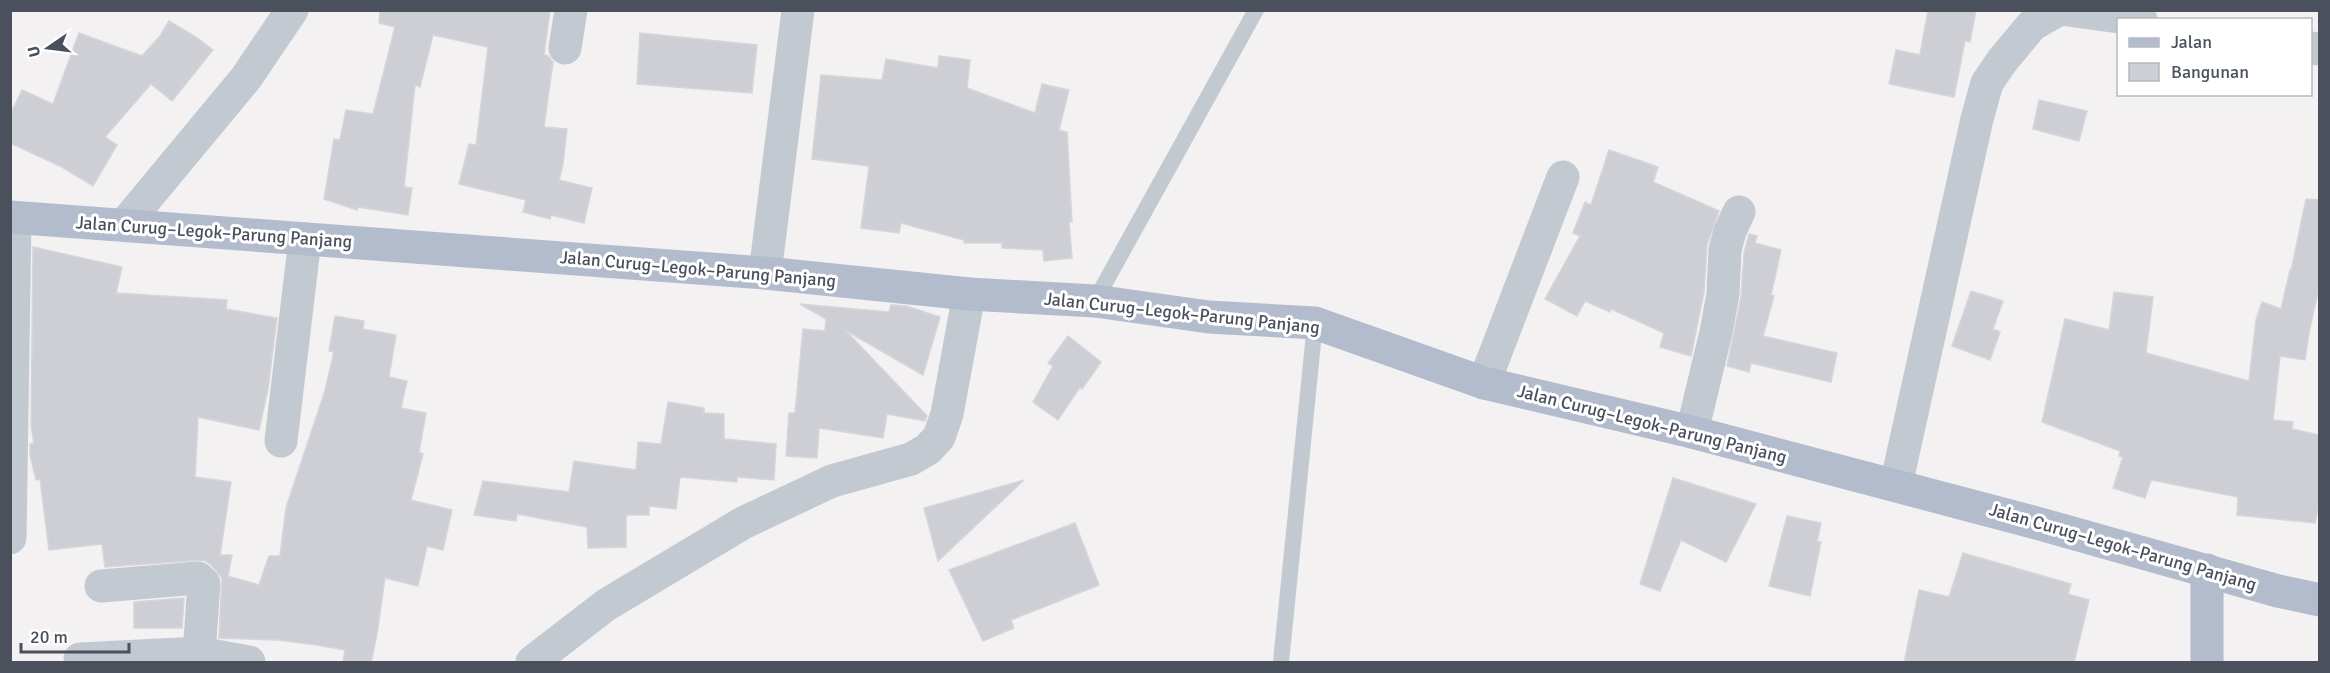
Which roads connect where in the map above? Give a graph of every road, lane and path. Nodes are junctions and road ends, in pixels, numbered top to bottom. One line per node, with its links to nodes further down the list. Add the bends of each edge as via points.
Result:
1 (292, 10): 12 (street, via 246,78)
2 (571, 10): 8 (street)
3 (798, 10): 14 (street)
4 (1256, 10): 16 (lane)
5 (2058, 10): 21 (street, via 2032,25 1987,83)
6 (2068, 10): 7 (street)
7 (2132, 16)
8 (566, 48)
9 (1563, 177): 18 (street)
10 (1739, 212): 19 (street, via 1725,250 1718,323)
11 (13, 218): 12 (main road, Jalan Curug–Legok–Parung Panjang); 22 (street)
12 (124, 225): 13 (main road, Jalan Curug–Legok–Parung Panjang)
13 (305, 239): 14 (main road, Jalan Curug–Legok–Parung Panjang); 20 (street)
14 (765, 273): 15 (main road, Jalan Curug–Legok–Parung Panjang)
15 (969, 294): 16 (main road, Jalan Curug–Legok–Parung Panjang); 29 (street, via 947,414 939,437 928,449 911,459 832,481 743,523 606,605)
16 (1095, 301): 17 (main road, Jalan Curug–Legok–Parung Panjang, via 1209,317)
17 (1315, 323): 18 (main road, Jalan Curug–Legok–Parung Panjang); 30 (lane)
18 (1484, 383): 19 (main road, Jalan Curug–Legok–Parung Panjang)
19 (1692, 432): 21 (main road, Jalan Curug–Legok–Parung Panjang)
20 (281, 441)
21 (1896, 485): 23 (main road, Jalan Curug–Legok–Parung Panjang)
22 (10, 538)
23 (2207, 570): 25 (main road, Jalan Curug–Legok–Parung Panjang); 31 (main road)
24 (101, 586): 26 (street, via 198,578 204,584)
25 (2319, 600)
26 (199, 653): 27 (street); 28 (street)
27 (80, 659)
28 (249, 663)
29 (532, 663)
30 (1281, 663)
31 (2206, 663)

